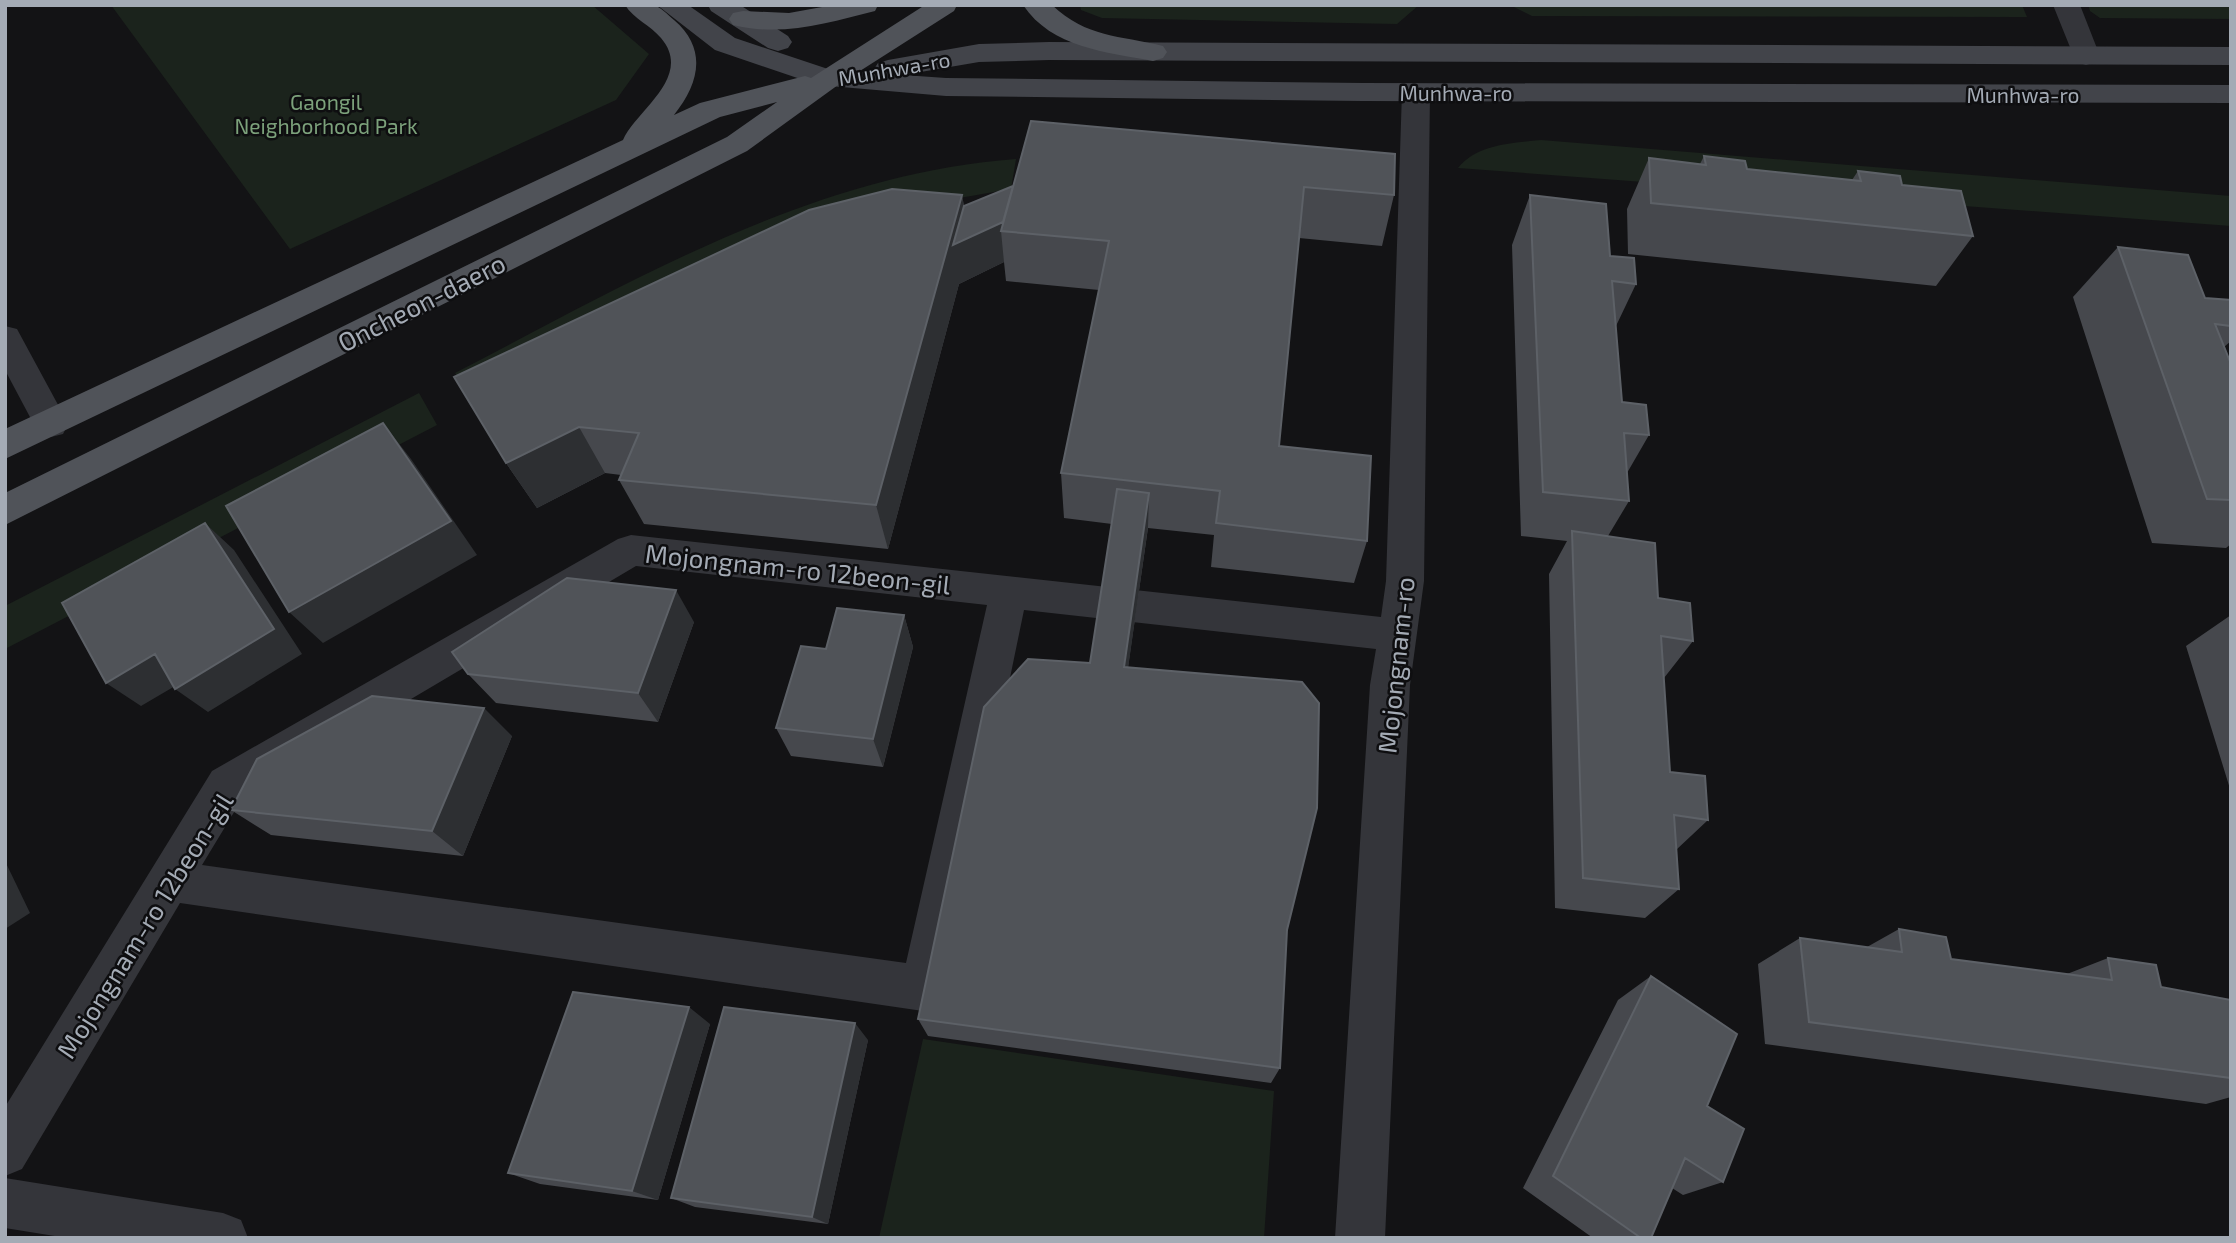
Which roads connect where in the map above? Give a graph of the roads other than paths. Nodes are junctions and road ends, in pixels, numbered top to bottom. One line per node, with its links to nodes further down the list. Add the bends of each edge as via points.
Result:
1 (638, 5): 14 (main road, via 676,37 686,64 677,90)
2 (670, 5): 11 (main road, via 725,44)
3 (864, 5): 7 (main road, via 779,24)
4 (944, 5): 11 (main road, Oncheon-daero)
5 (1036, 5): 8 (main road, via 1060,28)
6 (2066, 5): 9 (street)
7 (732, 12): 11 (main road)
8 (1153, 52): 9 (main road, Munhwa-ro); 11 (main road, Munhwa-ro, via 979,53)
9 (2087, 56): 10 (main road, Munhwa-ro)
10 (2231, 56)
11 (828, 79): 12 (main road, Munhwa-ro, via 946,88); 14 (main road, Oncheon-daero, via 710,110); 18 (main road, Oncheon-daero, via 737,144)
12 (1416, 92): 13 (main road, Munhwa-ro); 20 (street, Mojongnam-ro, via 1405,581)
13 (2231, 94)
14 (625, 151): 16 (main road, Oncheon-daero)
15 (5, 338): 16 (street)
16 (51, 424): 17 (main road, Oncheon-daero)
17 (5, 445)
18 (5, 510)
19 (1009, 592): 20 (street, Mojongnam-ro 12beon-gil); 21 (street, Mojongnam-ro 12beon-gil, via 631,550 227,785); 21 (street, via 923,988)
20 (1397, 635): 25 (street, Mojongnam-ro, via 1390,685)
21 (169, 881): 22 (street, Mojongnam-ro 12beon-gil)
22 (5, 1152)
23 (5, 1203): 24 (street)
24 (223, 1238)
25 (1360, 1238)

